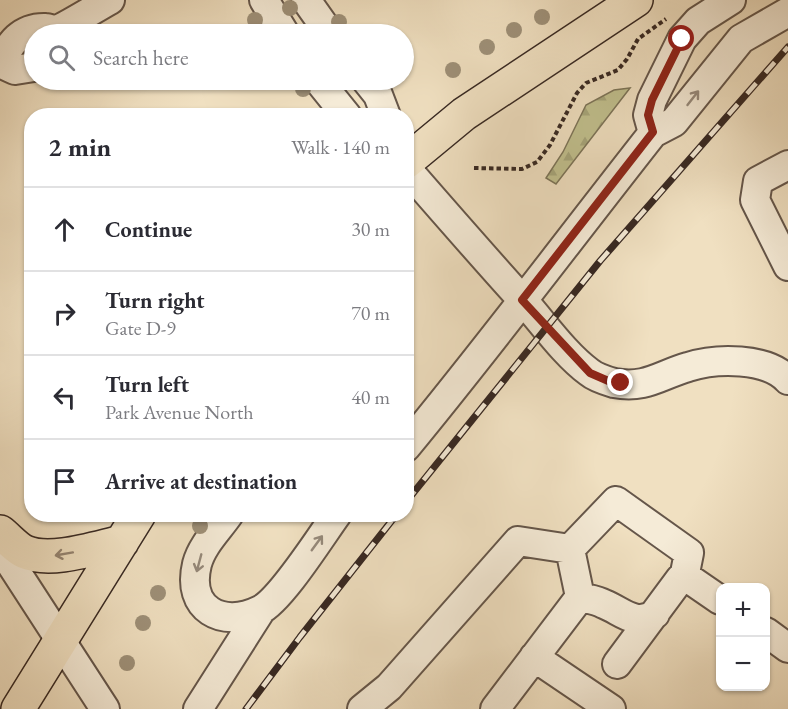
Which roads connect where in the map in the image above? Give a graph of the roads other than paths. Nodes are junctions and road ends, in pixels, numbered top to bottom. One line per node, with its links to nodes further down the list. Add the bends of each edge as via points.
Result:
1 (110, 0): 8 (street)
2 (264, 0): 9 (street)
3 (306, 0): 10 (street)
4 (636, 0): 20 (main road, via 464,114)
5 (731, 0): 7 (street)
6 (788, 12): 12 (street, via 741,39)
7 (706, 15): 12 (street, via 729,22); 19 (street, via 682,39 652,100 648,115)
8 (70, 24)
9 (279, 24)
10 (323, 24)
11 (24, 32): 13 (street, via 12,42)
12 (733, 48): 19 (street, one-way to 12, via 674,122)
13 (1, 65): 14 (street)
14 (24, 69)
15 (326, 90): 17 (street)
16 (374, 90): 18 (street)
17 (341, 108)
18 (383, 108)
19 (653, 132): 24 (street)
20 (414, 155)
21 (788, 165): 23 (street, via 758,181 754,200)
22 (414, 177): 24 (street)
23 (788, 266)
24 (522, 300): 25 (street, via 590,373 613,383 637,385 718,360 758,364); 26 (street, via 491,344)
25 (788, 380)
26 (414, 436)
27 (134, 522): 31 (main road)
28 (223, 522): 37 (street, one-way to 37, via 197,564 194,587 201,605 220,616 235,617)
29 (331, 522): 37 (street, one-way to 29, via 280,593)
30 (0, 532): 31 (main road, one-way to 30, via 38,555 21,550)
31 (122, 542): 40 (main road)
32 (0, 547): 40 (street)
33 (570, 549): 34 (street, via 616,501 689,553); 35 (street); 47 (street, via 518,541 389,687)
34 (684, 578): 36 (street); 38 (street)
35 (580, 597): 38 (street, via 606,604 633,619); 42 (street)
36 (716, 597)
37 (261, 610): 46 (street)
38 (655, 614): 43 (street)
39 (770, 635): 41 (street)
40 (61, 642): 44 (main road); 45 (street)
41 (788, 648)
42 (534, 657): 48 (street); 49 (street)
43 (617, 664)
44 (18, 709)
45 (105, 709)
46 (198, 709)
47 (362, 709)
48 (495, 709)
49 (611, 709)

